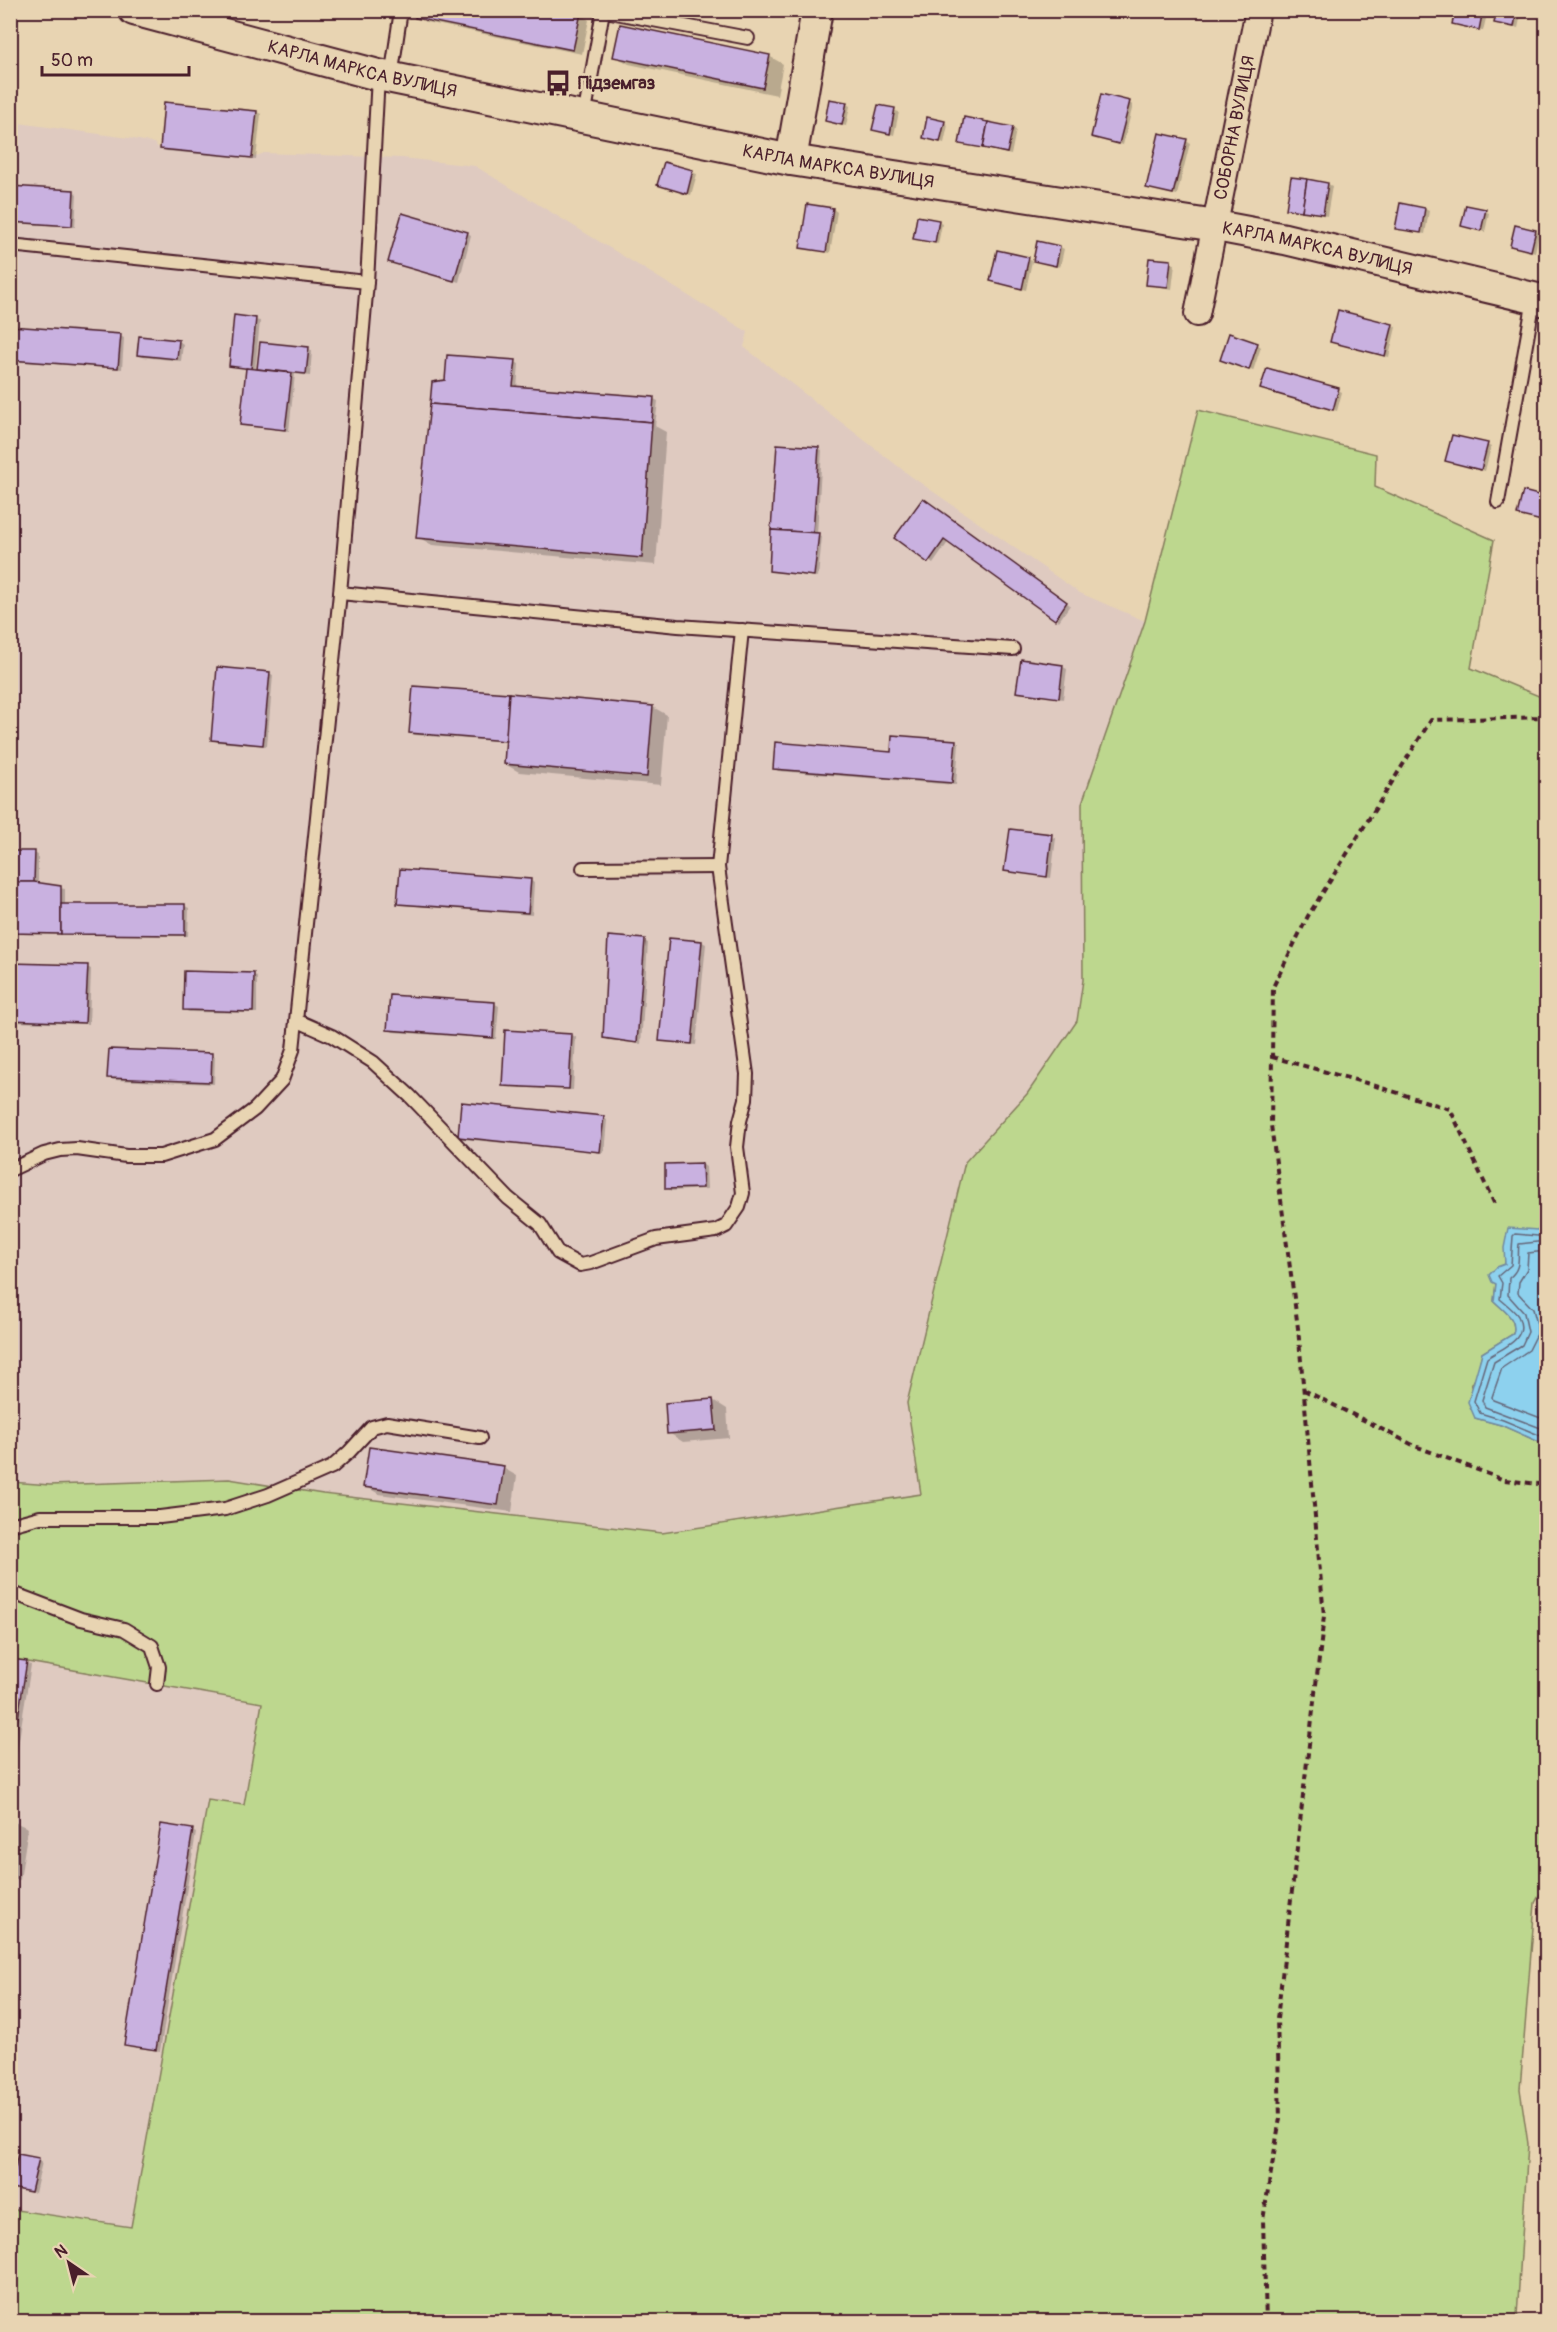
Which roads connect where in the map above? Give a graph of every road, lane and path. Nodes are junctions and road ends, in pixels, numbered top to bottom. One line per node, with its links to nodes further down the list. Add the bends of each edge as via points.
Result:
1 (134, 10): 7 (street, КАРЛА МАРКСА ВУЛИЦЯ)
2 (400, 10): 7 (lane)
3 (817, 10): 9 (street)
4 (1258, 10): 10 (street, СОБОРНА ВУЛИЦЯ)
5 (601, 11): 6 (lane); 8 (lane)
6 (748, 38)
7 (385, 76): 8 (street, КАРЛА МАРКСА ВУЛИЦЯ); 12 (lane)
8 (584, 117): 9 (street, КАРЛА МАРКСА ВУЛИЦЯ)
9 (791, 160): 10 (street, КАРЛА МАРКСА ВУЛИЦЯ)
10 (1216, 226): 13 (street, КАРЛА МАРКСА ВУЛИЦЯ); 14 (street, СОБОРНА ВУЛИЦЯ)
11 (10, 245): 12 (lane)
12 (367, 282): 16 (lane)
13 (1540, 299): 15 (lane)
14 (1197, 314)
15 (1498, 502)
16 (340, 593): 17 (lane); 22 (lane)
17 (742, 630): 18 (lane); 20 (lane)
18 (1013, 649)
19 (1546, 717): 23 (path, via 1431,720 1308,916 1273,987)
20 (718, 867): 21 (lane); 22 (lane, via 747,1074 737,1147 743,1193 726,1226 716,1231 656,1239 591,1263 580,1265 570,1261 558,1253 540,1224 508,1198 373,1062 332,1036)
21 (583, 868)
22 (298, 1021): 24 (lane, via 282,1080 255,1109 215,1139 161,1156 60,1150)
23 (1272, 1057): 25 (path, via 1450,1109); 26 (path, via 1272,1125)
24 (10, 1170)
25 (1495, 1205)
26 (1304, 1389): 28 (path, via 1426,1450 1504,1480); 32 (path, via 1324,1616 1277,2019 1280,2118 1263,2220)
27 (480, 1438): 29 (lane, via 387,1423 372,1427 332,1467 225,1509 159,1517 40,1517)
28 (1546, 1485)
29 (10, 1525)
30 (10, 1592): 31 (lane, via 81,1619 124,1629 152,1646 159,1667)
31 (157, 1684)
32 (1266, 2322)

